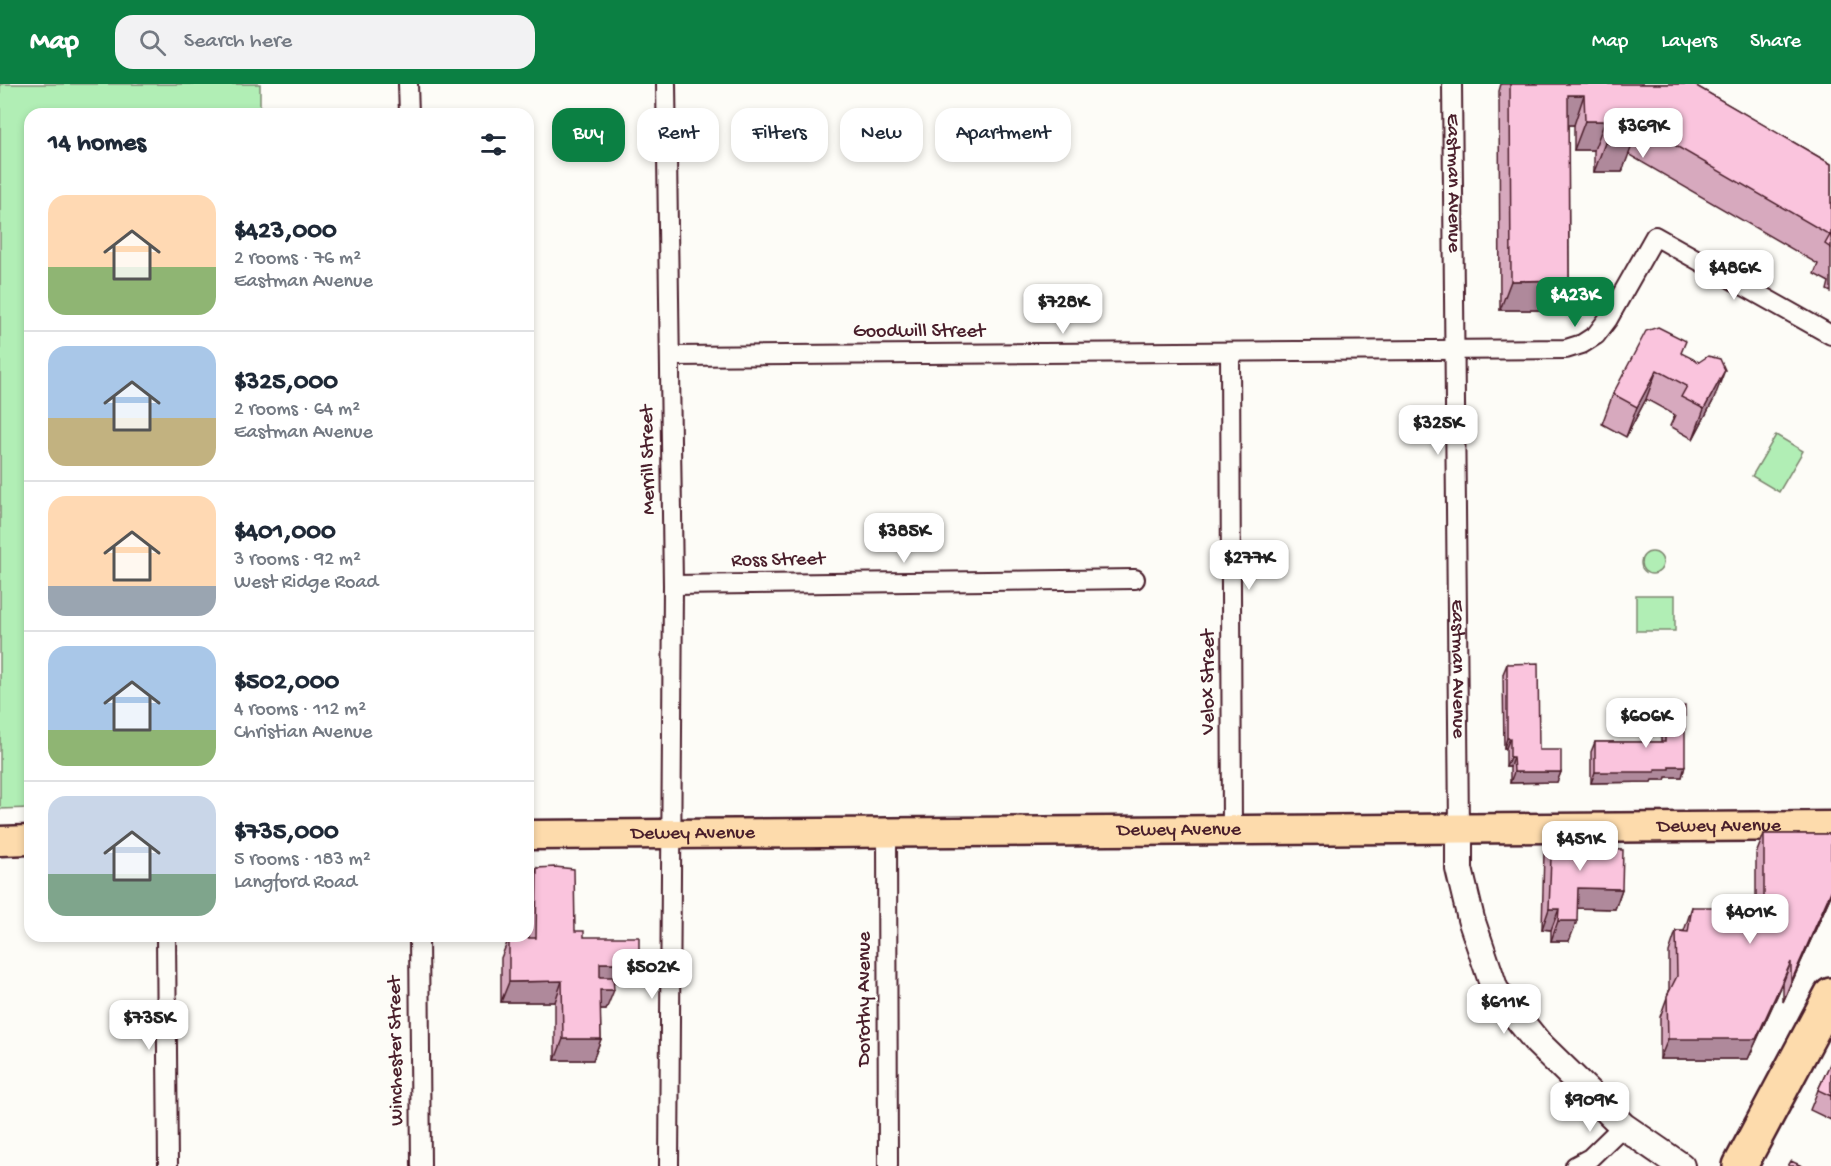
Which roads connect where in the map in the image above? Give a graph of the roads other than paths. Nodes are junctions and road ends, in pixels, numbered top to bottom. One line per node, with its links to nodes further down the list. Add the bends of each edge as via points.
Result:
1 (408, 84): 4 (street)
2 (666, 84): 8 (street, Merrill Street)
3 (1452, 84): 6 (street, Eastman Avenue)
4 (409, 108)
5 (1831, 335): 6 (street, Goodwill Street, via 1655,237 1608,319 1582,344 1566,349)
6 (1455, 351): 7 (street, Goodwill Street); 12 (street, Eastman Avenue)
7 (1230, 352): 8 (street, Goodwill Street); 13 (street, Velox Street)
8 (671, 356): 10 (street, Merrill Street)
9 (1135, 579): 10 (street, Ross Street)
10 (673, 585): 16 (street, Merrill Street)
11 (1831, 826): 12 (main road, Dewey Avenue)
12 (1459, 828): 13 (main road, Dewey Avenue); 22 (street, Eastman Avenue, via 1459,868 1494,990 1538,1042)
13 (1232, 831): 14 (main road, Dewey Avenue)
14 (887, 832): 16 (main road, Dewey Avenue); 26 (street, Dorothy Avenue)
15 (534, 835): 16 (main road, Dewey Avenue)
16 (671, 835): 25 (street, Merrill Street)
17 (24, 840): 18 (main road)
18 (0, 841)
19 (166, 942): 23 (street)
20 (419, 942): 24 (street, Winchester Street)
21 (1831, 995): 29 (highway)
22 (1623, 1126): 27 (street, via 1590,1158); 28 (street, Eastman Avenue)
23 (168, 1166)
24 (421, 1166)
25 (669, 1166)
26 (888, 1166)
27 (1575, 1166)
28 (1681, 1166)
29 (1740, 1166)

